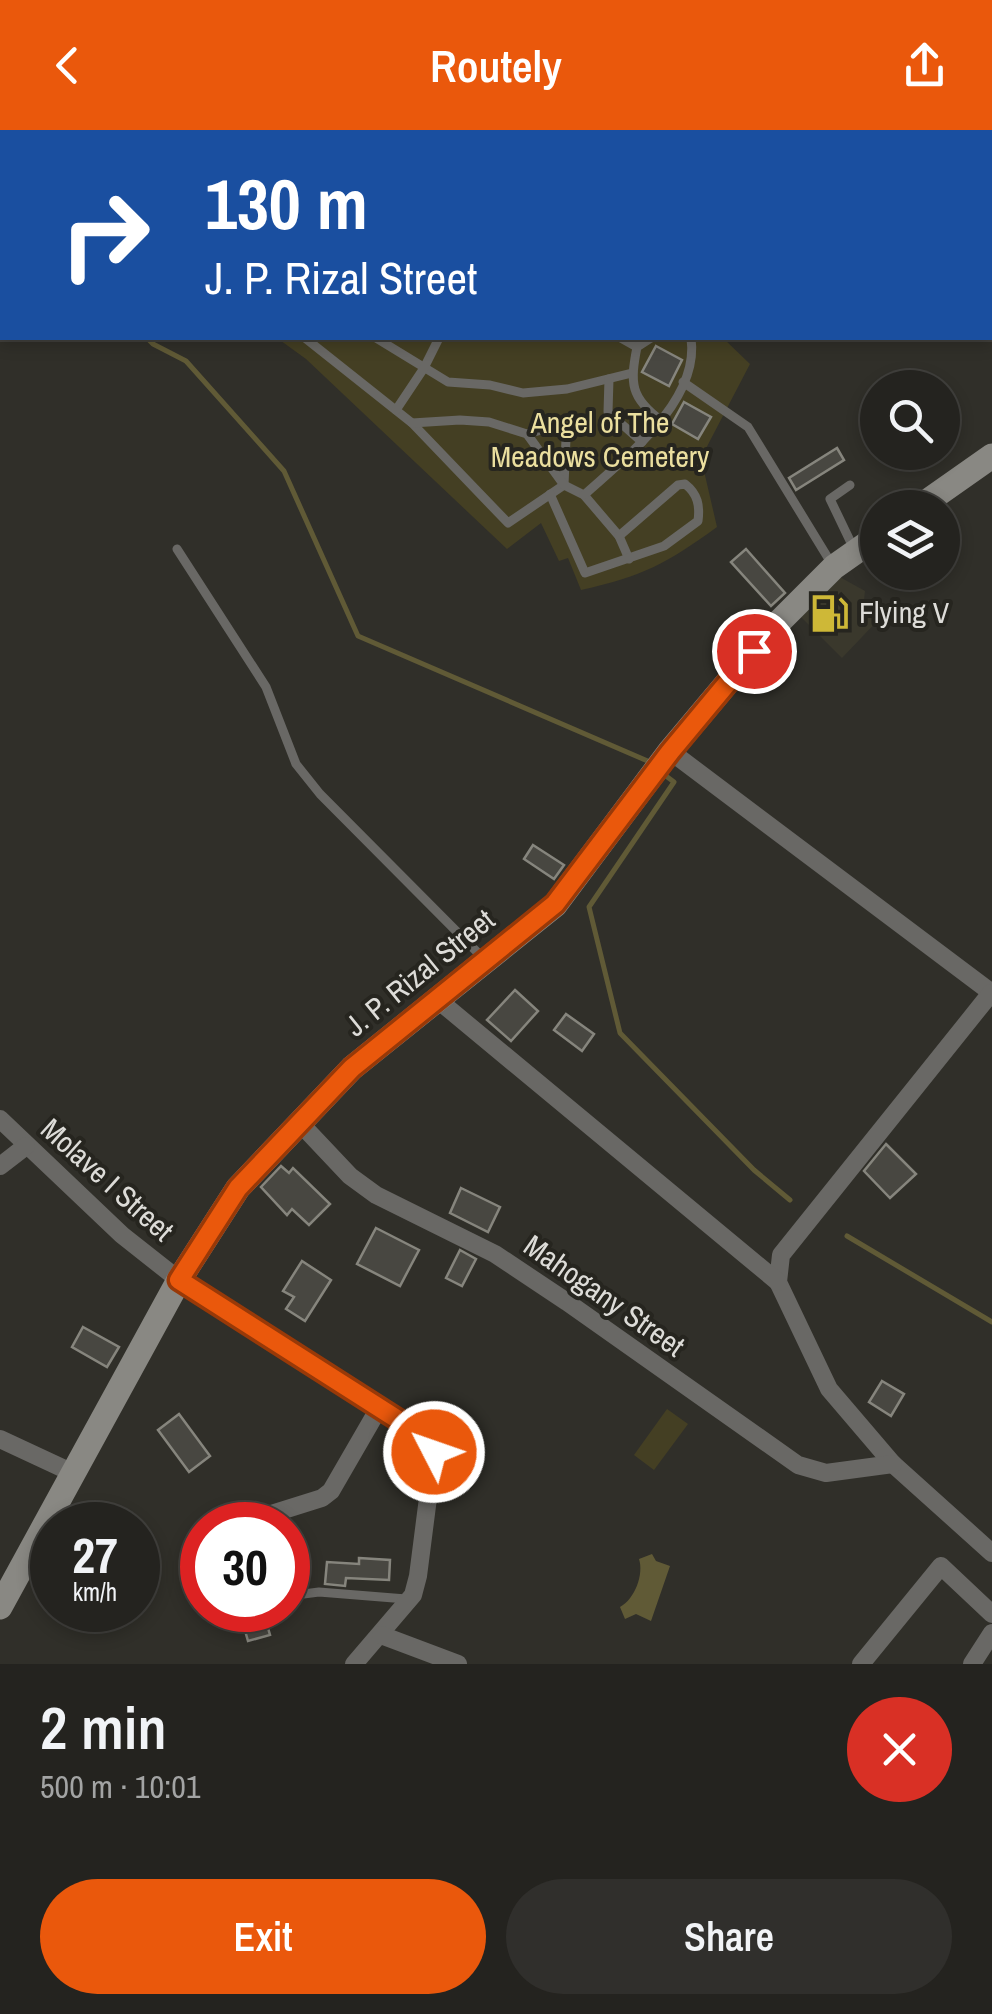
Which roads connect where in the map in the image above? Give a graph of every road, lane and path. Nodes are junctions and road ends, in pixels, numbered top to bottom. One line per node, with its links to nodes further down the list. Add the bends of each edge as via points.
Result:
1 (310, 340): 12 (lane)
2 (379, 340): 8 (lane)
3 (437, 340): 8 (lane)
4 (625, 340): 7 (lane)
5 (648, 340): 7 (lane)
6 (691, 340): 11 (lane)
7 (638, 346): 9 (lane)
8 (424, 368): 10 (lane, via 448,382 523,392); 12 (lane)
9 (632, 373): 10 (lane); 13 (lane, via 646,410)
10 (609, 379): 16 (lane, via 608,412)
11 (683, 382): 13 (lane); 28 (lane, via 748,427)
12 (396, 410): 14 (lane)
13 (662, 421): 16 (lane)
14 (412, 423): 15 (lane, via 488,422); 21 (lane, via 508,523)
15 (526, 434): 18 (lane); 18 (lane, via 556,426 566,438)
16 (642, 442): 22 (lane)
17 (992, 456): 20 (main road)
18 (564, 484): 21 (lane); 22 (lane)
19 (850, 485): 26 (lane, via 830,499)
20 (944, 490)
21 (550, 494): 27 (lane, via 585,573)
22 (584, 495): 23 (lane)
23 (619, 536): 27 (lane); 27 (lane, via 678,485 692,489 698,521 664,546)
24 (860, 548): 26 (main road, J. P. Rizal Street)
25 (178, 549): 30 (lane, via 266,688 296,764)
26 (856, 551): 28 (main road, J. P. Rizal Street)
27 (629, 559)
28 (834, 566): 29 (main road, J. P. Rizal Street, via 774,626)
29 (670, 752): 30 (main road, J. P. Rizal Street, via 555,904); 31 (street)
30 (488, 962): 32 (main road, J. P. Rizal Street)
31 (992, 993): 38 (street, via 781,1255)
32 (438, 1000): 34 (main road, J. P. Rizal Street, via 352,1068); 38 (street)
33 (0, 1119): 35 (street, Molave I Street)
34 (299, 1122): 37 (main road, J. P. Rizal Street, via 238,1188); 41 (street, Mahogany Street, via 376,1195 510,1264 798,1465 826,1473)
35 (26, 1146): 36 (street); 37 (street, Molave I Street)
36 (0, 1166)
37 (179, 1280): 39 (street, Molave I Street); 42 (main road, J. P. Rizal Street)
38 (778, 1282): 41 (street, via 829,1389)
39 (379, 1408): 43 (street, via 331,1490); 46 (street, Molave I Street, via 422,1435 434,1452)
40 (0, 1439): 42 (street)
41 (893, 1464): 44 (street)
42 (73, 1473): 47 (main road, J. P. Rizal Street)
43 (309, 1502)
44 (992, 1553)
45 (310, 1593): 46 (lane)
46 (409, 1600): 50 (street)
47 (0, 1606)
48 (992, 1614): 53 (street, via 941,1566)
49 (992, 1633): 54 (street)
50 (382, 1635): 51 (street); 52 (street)
51 (354, 1664)
52 (458, 1664)
53 (861, 1664)
54 (972, 1664)

